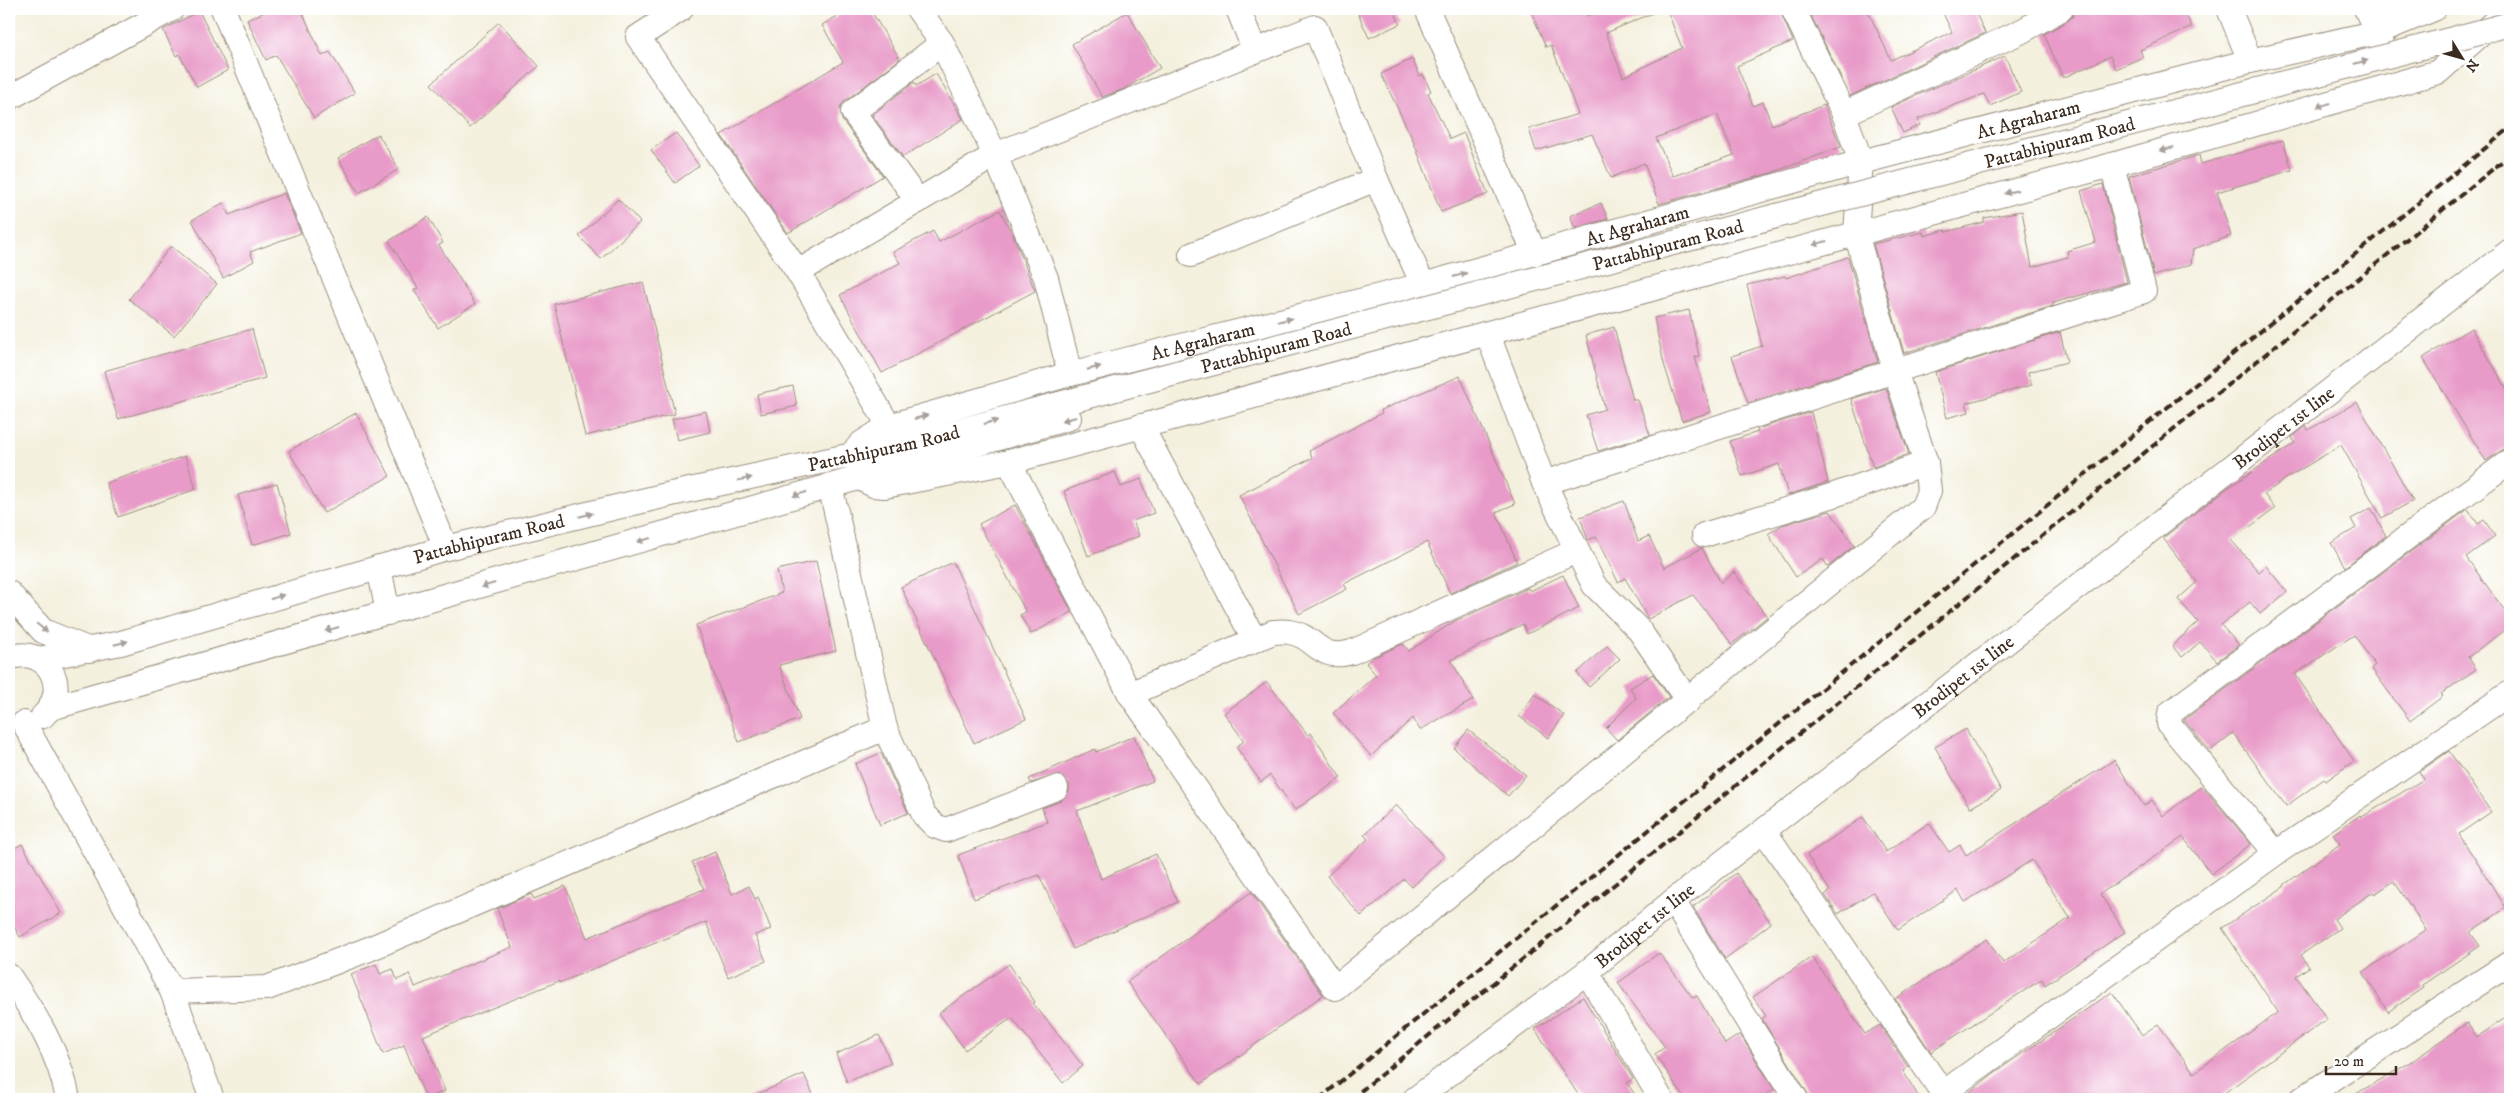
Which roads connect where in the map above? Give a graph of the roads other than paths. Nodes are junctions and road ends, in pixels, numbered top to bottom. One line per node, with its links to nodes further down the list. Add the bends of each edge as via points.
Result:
1 (172, 9): 20 (street)
2 (223, 9): 46 (street)
3 (681, 9): 31 (street, via 638,37)
4 (918, 9): 16 (street)
5 (1238, 9): 17 (street)
6 (1427, 9): 29 (street)
7 (1793, 9): 21 (street)
8 (2061, 9): 21 (street)
9 (2229, 9): 18 (street)
10 (2366, 9): 14 (street)
11 (2434, 9): 14 (street, At Agraharam)
12 (2509, 9): 19 (street, via 2438,72)
13 (2510, 24): 36 (street, Pattabhipuram Road, one-way to 13, bridge)
14 (2378, 32): 18 (street, At Agraharam); 19 (street)
15 (2510, 39): 36 (street, Pattabhipuram Road)
16 (942, 43): 22 (street); 26 (street, via 853,112)
17 (1255, 51): 22 (street); 25 (street, via 1315,27)
18 (2250, 61): 23 (street, At Agraharam)
19 (2396, 84): 24 (street, one-way to 24)
20 (9, 98)
21 (1844, 114): 23 (street)
22 (995, 154): 26 (street); 35 (street, via 1046,278)
23 (1861, 162): 27 (street); 29 (street, At Agraharam)
24 (2112, 165): 27 (street, one-way to 27); 34 (street, via 2144,292)
25 (1376, 179): 30 (street); 32 (street)
26 (918, 201): 31 (street)
27 (1856, 232): 33 (street, one-way to 33); 34 (street)
28 (2510, 252): 62 (street, Brodipet 1st line)
29 (1535, 254): 32 (street, At Agraharam, one-way to 29)
30 (1191, 255)
31 (798, 272): 37 (street)
32 (1423, 285): 35 (street, At Agraharam, one-way to 32)
33 (1488, 335): 38 (street); 43 (street)
34 (1895, 371): 41 (street); 43 (street)
35 (1070, 374): 37 (street, At Agraharam, one-way to 35)
36 (1182, 380): 42 (street, Pattabhipuram Road)
37 (890, 426): 42 (street, At Agraharam, via 862,444)
38 (1141, 426): 40 (street); 51 (street)
39 (2510, 461): 63 (street, via 2170,713 2169,724)
40 (1009, 462): 42 (street, via 884,486 873,485); 56 (street)
41 (1926, 463): 45 (street); 57 (street, via 1929,491 1923,507)
42 (854, 467): 44 (street, Pattabhipuram Road); 46 (street, Pattabhipuram Road, one-way to 42, via 671,494)
43 (1544, 483): 47 (street)
44 (830, 485): 50 (street, Pattabhipuram Road, one-way to 50); 60 (street)
45 (1704, 535)
46 (446, 548): 48 (street, Pattabhipuram Road)
47 (1576, 551): 51 (street, via 1352,652 1327,654 1290,632 1273,632); 57 (street, via 1594,585 1639,630)
48 (379, 567): 50 (street); 52 (street, Pattabhipuram Road, one-way to 48)
49 (9, 593): 52 (street, one-way to 52, via 43,631)
50 (388, 613): 58 (street, Pattabhipuram Road, one-way to 58)
51 (1254, 639): 56 (street)
52 (90, 650): 54 (street, Pattabhipuram Road)
53 (9, 658): 54 (street, Pattabhipuram Road, via 28,655)
54 (39, 659): 58 (street, via 48,666 57,687)
55 (2510, 693): 63 (street)
56 (1130, 694): 57 (street, via 1335,988)
57 (1688, 701)
58 (51, 708): 59 (street, Pattabhipuram Road, via 34,721)
59 (14, 722): 68 (street)
60 (885, 728): 61 (street, via 924,815 935,826 946,830); 68 (street, via 369,949 267,988)
61 (1056, 788)
62 (1765, 832): 64 (street, Brodipet 1st line); 69 (street)
63 (2276, 853): 69 (street)
64 (1673, 901): 66 (street, Brodipet 1st line); 75 (street)
65 (2510, 963): 70 (street)
66 (1587, 972): 73 (street, Brodipet 1st line); 74 (street)
67 (9, 976): 71 (street, via 52,1048)
68 (172, 992): 72 (street)
69 (1945, 1096)
70 (2308, 1098)
71 (68, 1099)
72 (212, 1099)
73 (1415, 1099)
74 (1661, 1099)
75 (1796, 1099)

